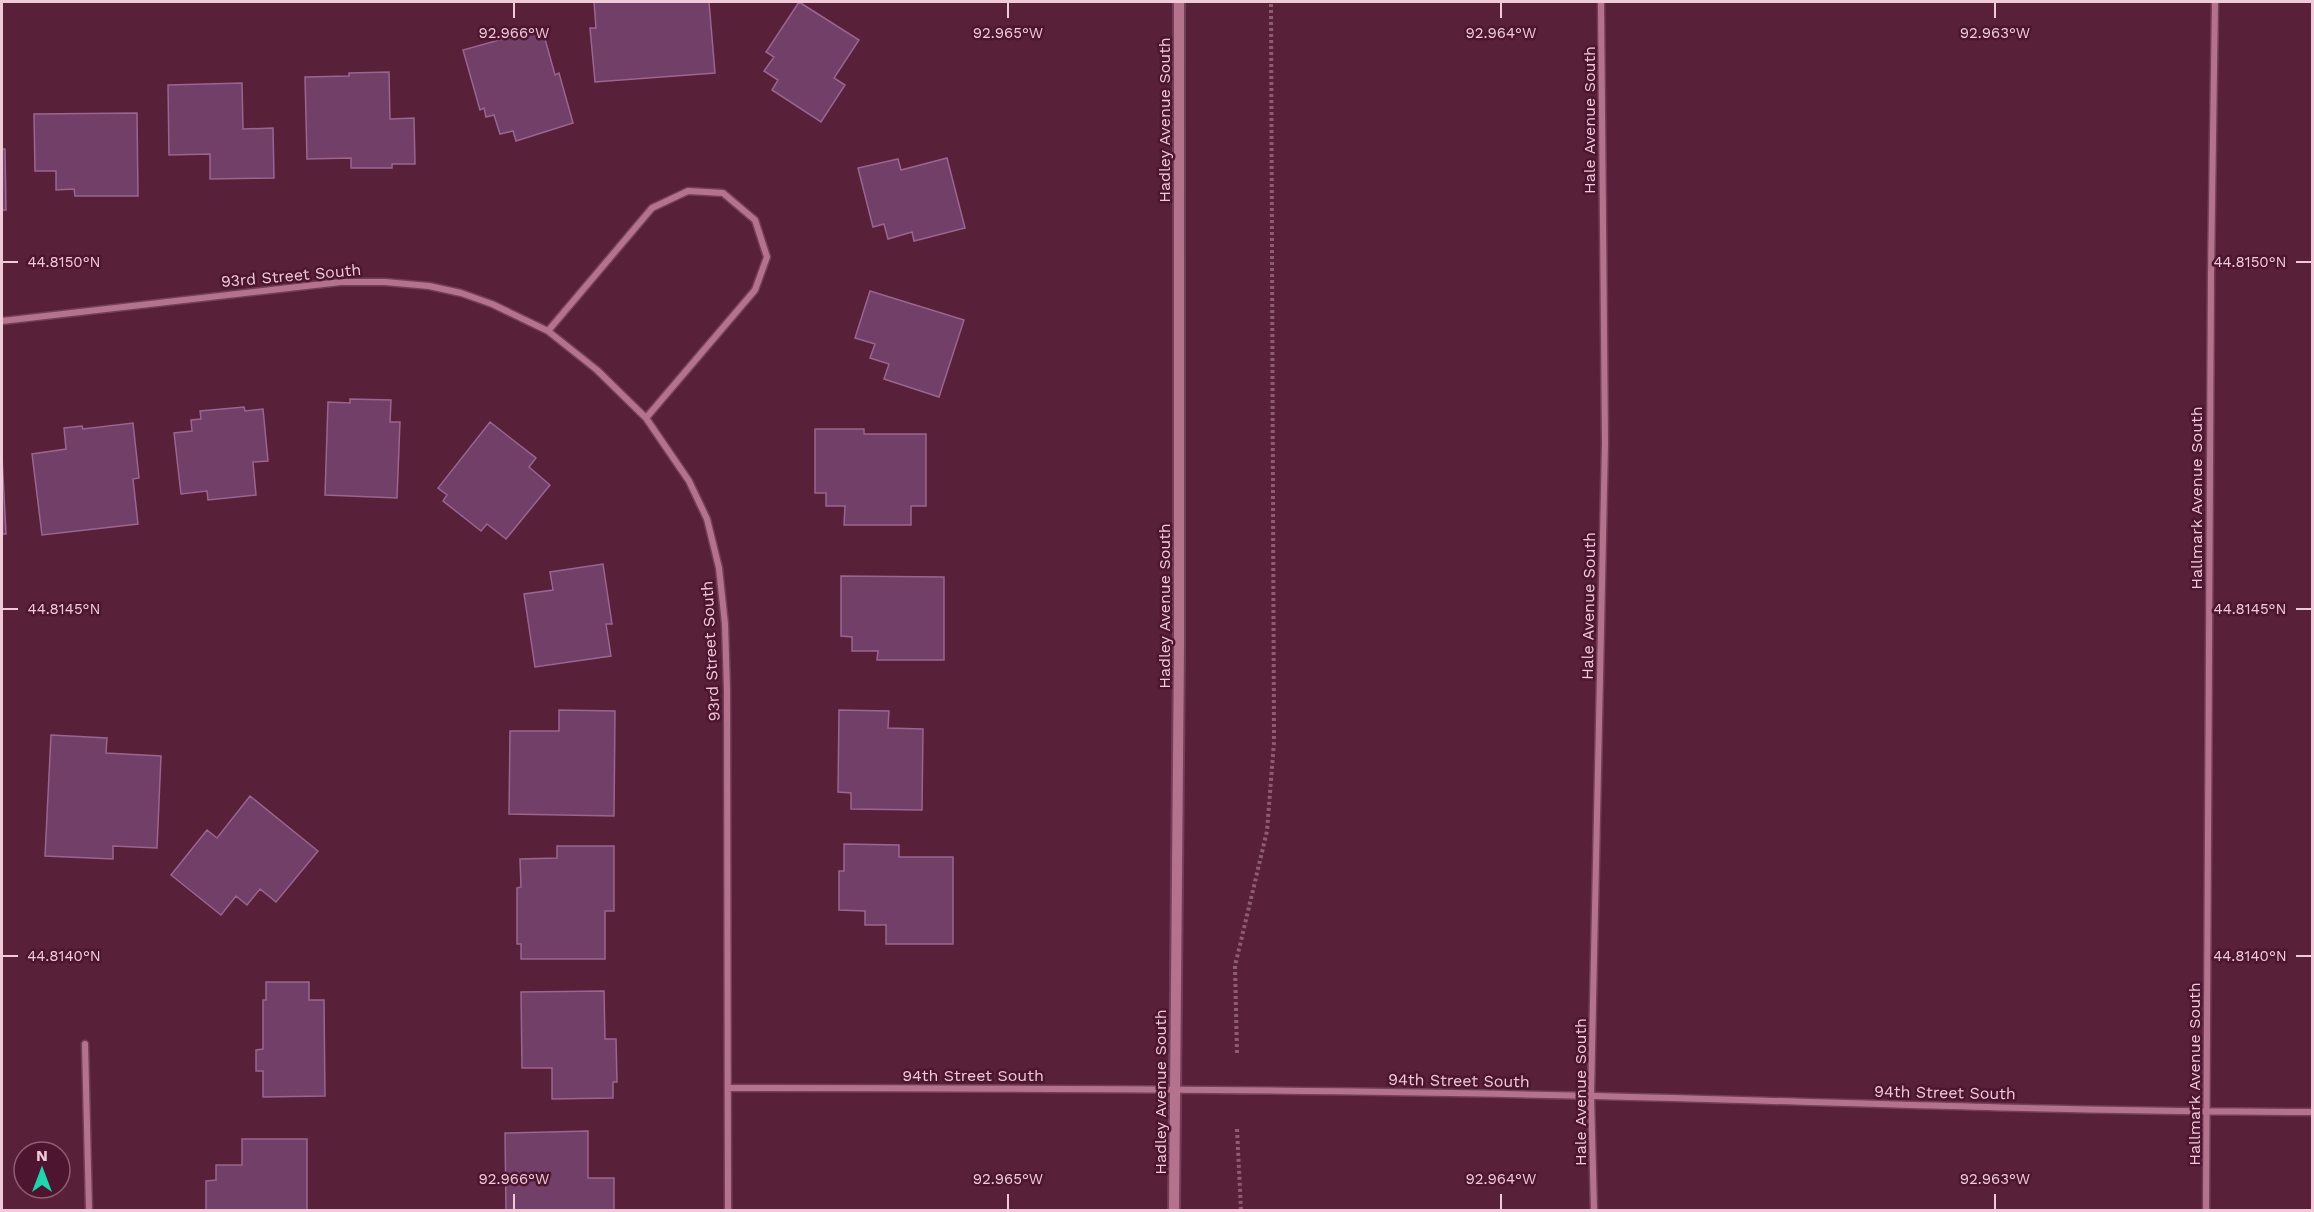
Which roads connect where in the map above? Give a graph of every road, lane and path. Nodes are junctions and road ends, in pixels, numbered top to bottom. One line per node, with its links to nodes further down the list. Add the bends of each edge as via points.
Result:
1 (1179, 2): 11 (street, Hadley Avenue South)
2 (1271, 2): 9 (path, via 1274,741 1267,831 1235,966)
3 (1601, 2): 12 (street, Hale Avenue South, via 1605,442)
4 (2215, 2): 13 (street, Hallmark Avenue South)
5 (2, 321): 6 (street, 93rd Street South, via 341,282 386,282 461,293)
6 (548, 331): 7 (street, 93rd Street South, via 597,370); 7 (street, via 652,208 688,191 723,193 755,220 767,257 755,290)
7 (646, 418): 10 (street, 93rd Street South, via 703,509 719,568 727,690)
8 (85, 1044): 16 (street)
9 (1237, 1053)
10 (728, 1088): 11 (street, 94th Street South); 17 (street)
11 (1174, 1090): 12 (street, 94th Street South); 18 (street, Hadley Avenue South)
12 (1591, 1096): 13 (street, 94th Street South); 20 (street, Hale Avenue South)
13 (2208, 1112): 14 (street, 94th Street South); 21 (street, Hallmark Avenue South)
14 (2313, 1112)
15 (1237, 1129): 19 (path)
16 (88, 1210)
17 (728, 1210)
18 (1174, 1210)
19 (1241, 1210)
20 (1594, 1210)
21 (2206, 1210)

